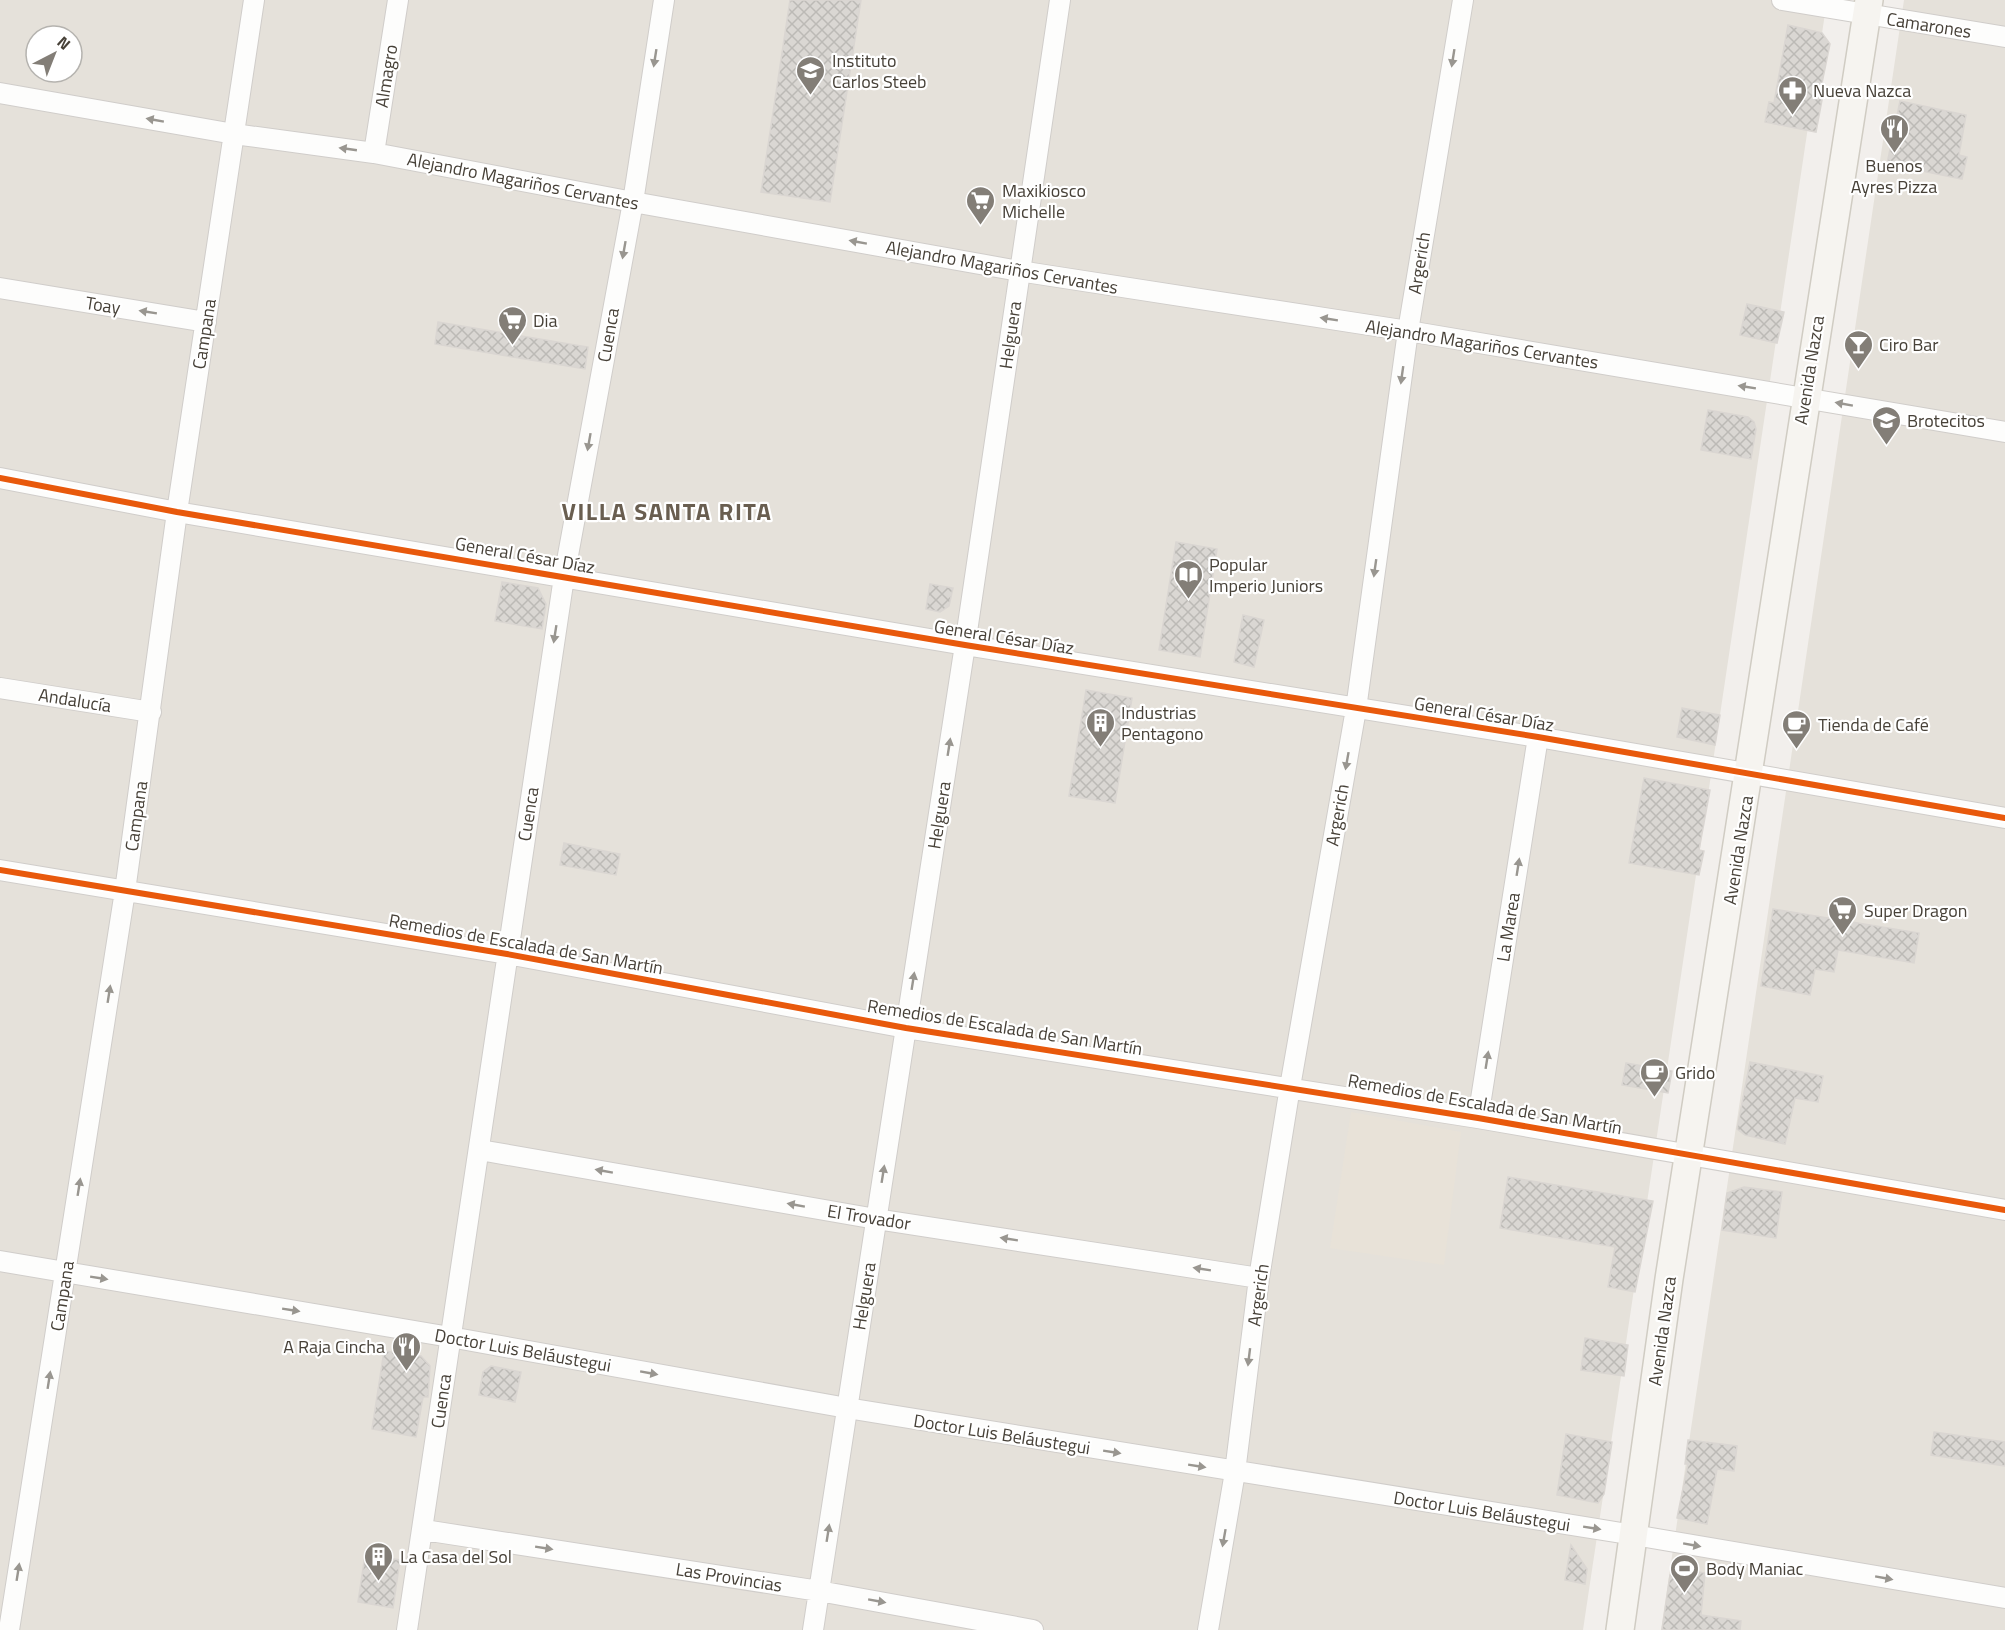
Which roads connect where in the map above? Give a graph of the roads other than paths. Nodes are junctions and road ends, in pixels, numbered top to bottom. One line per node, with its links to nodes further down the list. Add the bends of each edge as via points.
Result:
1 (254, 0): 10 (street, Campana)
2 (399, 0): 11 (street, Almagro)
3 (664, 0): 12 (street, Cuenca, one-way to 12)
4 (1060, 0): 13 (street, Helguera)
5 (1463, 0): 16 (street, Argerich, one-way to 16)
6 (1782, 0): 7 (street, Camarones)
7 (1868, 7): 8 (street, Camarones); 17 (main road, Avenida Nazca)
8 (2005, 37)
9 (0, 93): 10 (street, Alejandro Magariños Cervantes, one-way to 9)
10 (234, 134): 11 (street, Alejandro Magariños Cervantes, one-way to 10); 15 (street, Campana)
11 (374, 153): 12 (street, Alejandro Magariños Cervantes)
12 (633, 202): 13 (street, Alejandro Magariños Cervantes, one-way to 12); 21 (street, Cuenca, one-way to 21)
13 (1019, 271): 16 (street, Alejandro Magariños Cervantes, one-way to 13); 22 (street, Helguera)
14 (0, 288): 15 (street, Toay, one-way to 14)
15 (206, 322): 20 (street, Campana)
16 (1408, 331): 17 (street, Alejandro Magariños Cervantes, one-way to 16); 24 (street, Argerich, one-way to 24)
17 (1805, 397): 18 (street, Alejandro Magariños Cervantes, one-way to 17); 27 (main road, Avenida Nazca)
18 (2005, 432)
19 (0, 478): 20 (street, General César Díaz)
20 (177, 512): 21 (street, General César Díaz); 25 (street, Campana)
21 (564, 577): 22 (street, General César Díaz); 31 (street, Cuenca, one-way to 31)
22 (965, 645): 24 (street, General César Díaz); 32 (street, Helguera, one-way to 22)
23 (0, 688): 25 (street, Andalucía)
24 (1356, 709): 26 (street, General César Díaz); 33 (street, Argerich, one-way to 33)
25 (151, 712): 30 (street, Campana)
26 (1538, 737): 27 (street, General César Díaz); 34 (street, La Marea, one-way to 26)
27 (1749, 776): 28 (street, General César Díaz); 36 (main road, Avenida Nazca)
28 (2005, 818)
29 (0, 870): 30 (street, Remedios de Escalada de San Martín)
30 (125, 891): 31 (street, Remedios de Escalada de San Martín); 40 (street, Campana, one-way to 30)
31 (507, 954): 32 (street, Remedios de Escalada de San Martín); 35 (street, Cuenca)
32 (906, 1028): 33 (street, Remedios de Escalada de San Martín); 38 (street, Helguera, one-way to 32)
33 (1290, 1087): 34 (street, Remedios de Escalada de San Martín); 41 (street, Argerich)
34 (1478, 1118): 36 (street, Remedios de Escalada de San Martín)
35 (480, 1150): 38 (street, El Trovador, one-way to 35); 42 (street, Cuenca)
36 (1689, 1154): 37 (street, Remedios de Escalada de San Martín); 46 (main road, Avenida Nazca)
37 (2005, 1210)
38 (876, 1219): 41 (street, El Trovador, one-way to 38); 43 (street, Helguera)
39 (0, 1261): 40 (street, Doctor Luis Beláustegui)
40 (65, 1273): 42 (street, Doctor Luis Beláustegui, one-way to 42); 49 (street, Campana, one-way to 40)
41 (1259, 1278): 44 (street, Argerich, one-way to 44)
42 (450, 1337): 43 (street, Doctor Luis Beláustegui, one-way to 43); 45 (street, Cuenca)
43 (847, 1408): 44 (street, Doctor Luis Beláustegui, one-way to 44); 47 (street, Helguera, one-way to 43)
44 (1235, 1472): 46 (street, Doctor Luis Beláustegui, one-way to 46); 53 (street, Argerich, one-way to 53)
45 (423, 1530): 47 (street, Las Provincias, one-way to 47); 50 (street, Cuenca)
46 (1634, 1535): 48 (street, Doctor Luis Beláustegui, one-way to 48); 54 (main road, Avenida Nazca)
47 (819, 1591): 51 (street, Helguera); 52 (street, Las Provincias, one-way to 52)
48 (2005, 1598)
49 (9, 1630)
50 (407, 1630)
51 (813, 1630)
52 (1034, 1630)
53 (1208, 1630)
54 (1620, 1630)

